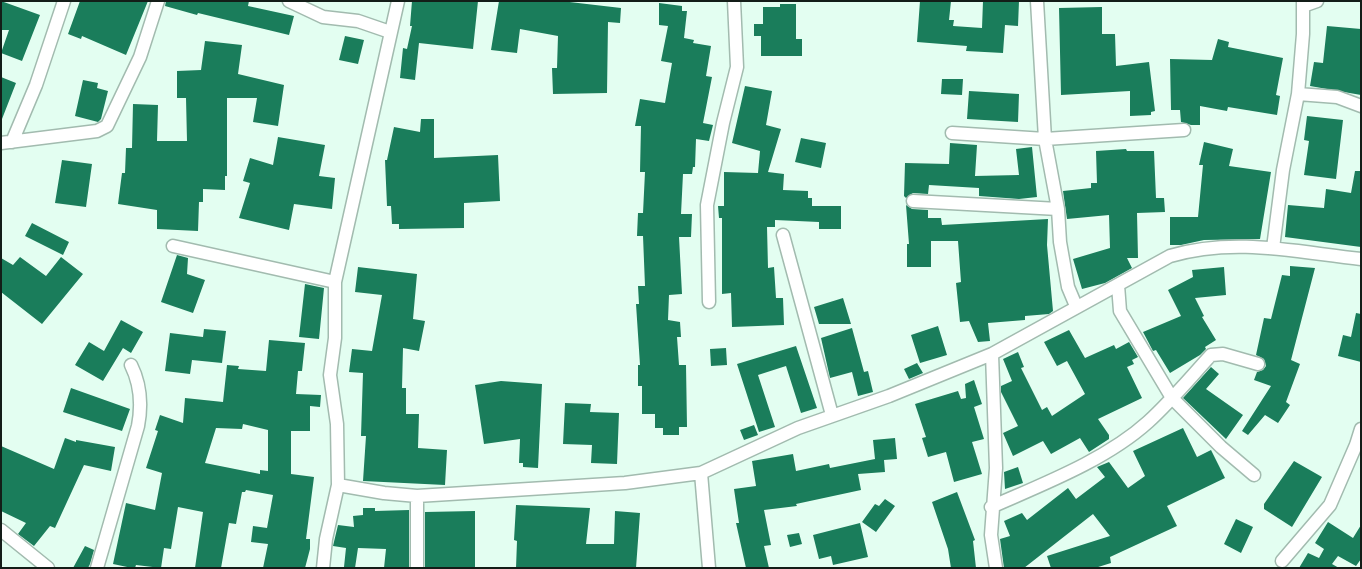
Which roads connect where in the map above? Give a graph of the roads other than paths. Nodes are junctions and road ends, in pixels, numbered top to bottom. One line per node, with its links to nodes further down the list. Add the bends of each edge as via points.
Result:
1 (64, 1): 15 (street, via 36,85)
2 (158, 1): 15 (street, via 140,57 107,126 98,131)
3 (289, 1): 9 (street, via 323,17 358,21)
4 (398, 1): 9 (street)
5 (734, 1): 24 (street, via 737,67 707,205)
6 (1037, 1): 14 (street)
7 (1317, 1): 8 (street)
8 (1303, 4): 10 (street)
9 (390, 32): 22 (street)
10 (1298, 94): 11 (street, via 1337,97); 20 (street, via 1283,170)
11 (1361, 106)
12 (1184, 130): 14 (street)
13 (952, 133): 14 (street)
14 (1045, 139): 17 (street)
15 (7, 142)
16 (912, 201): 17 (street)
17 (1058, 209): 25 (street, via 1068,287)
18 (783, 235): 30 (street)
19 (173, 246): 22 (street)
20 (1273, 248): 21 (street); 23 (street, via 1221,245 1196,248 1161,260)
21 (1361, 259)
22 (336, 282): 35 (street, via 335,338 330,375 337,424)
23 (1118, 285): 25 (street); 29 (street, via 1120,311)
24 (709, 302)
25 (1076, 306): 26 (street)
26 (992, 354): 30 (street, via 889,396); 37 (street, via 996,468)
27 (1258, 364): 29 (street, via 1223,354 1211,355)
28 (132, 365): 41 (street, via 137,376 141,407 138,426)
29 (1172, 398): 34 (street); 37 (street, via 1147,423 1106,451 1065,474)
30 (832, 415): 33 (street)
31 (1361, 429): 32 (street)
32 (1359, 445): 39 (street, via 1330,504)
33 (701, 473): 36 (street, via 625,483); 44 (street)
34 (1254, 475)
35 (338, 486): 36 (street); 42 (street)
36 (417, 496): 43 (street)
37 (991, 507): 45 (street)
38 (1, 530): 40 (street)
39 (1282, 561)
40 (48, 568)
41 (97, 568)
42 (322, 568)
43 (417, 568)
44 (709, 568)
45 (996, 568)

